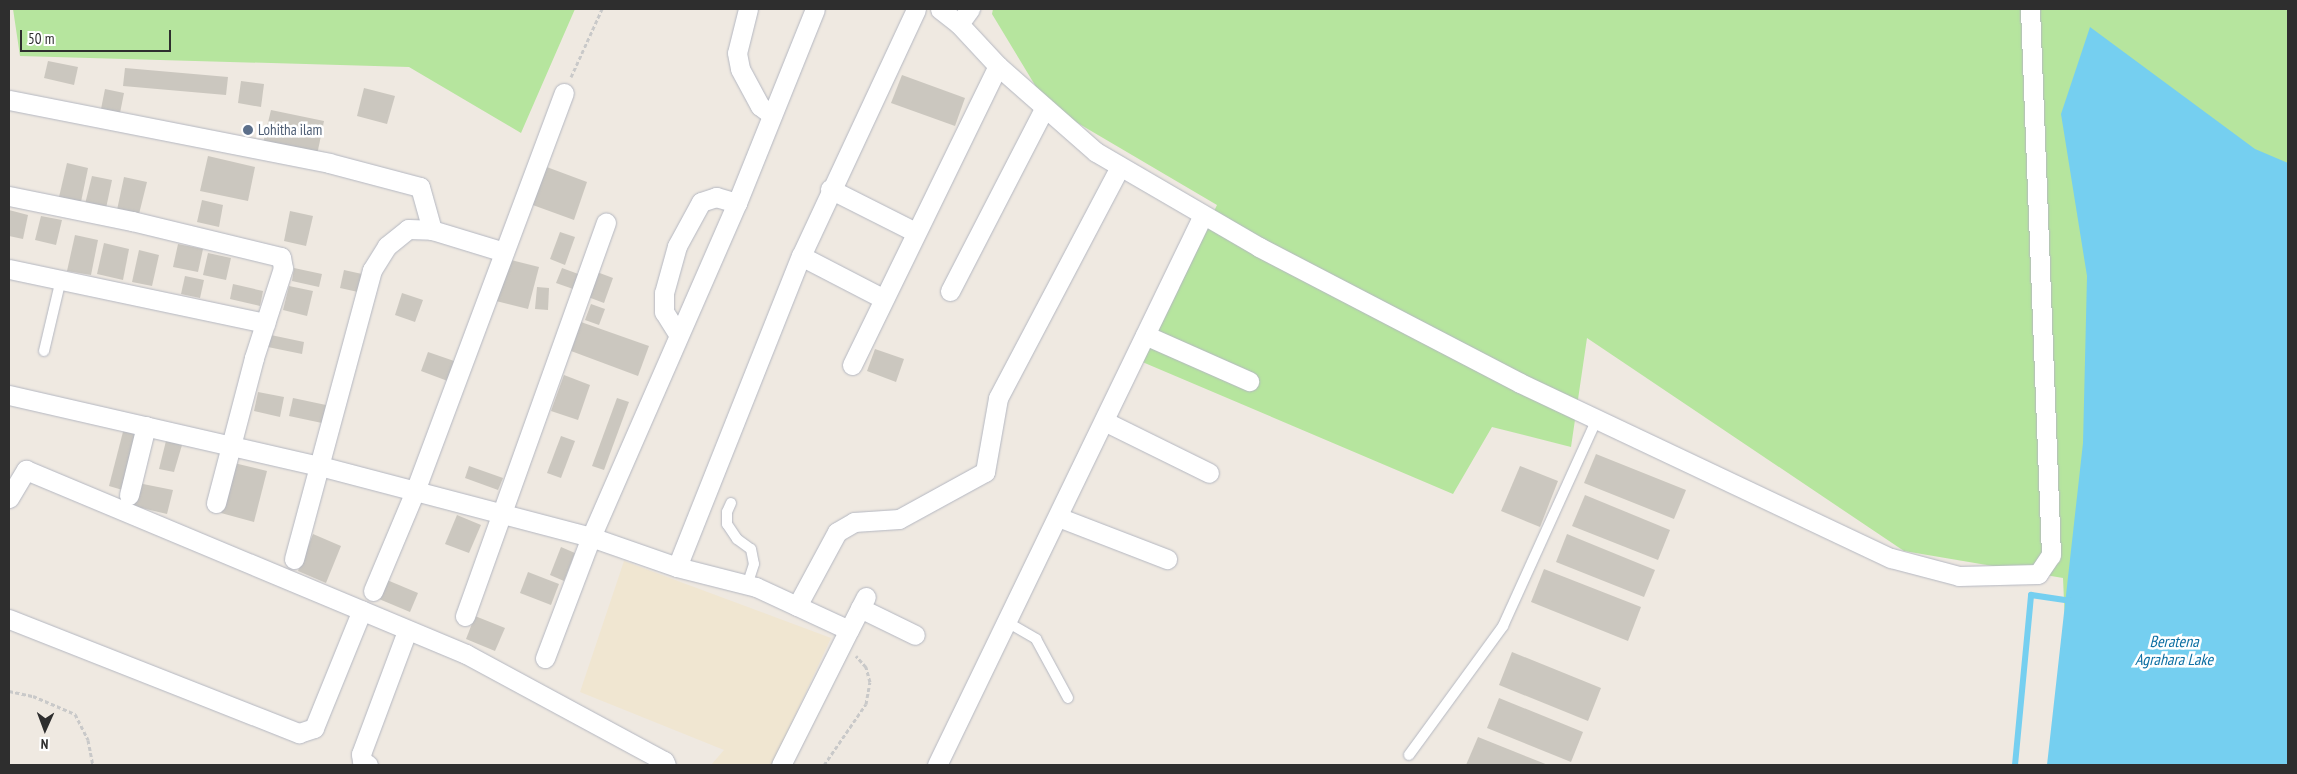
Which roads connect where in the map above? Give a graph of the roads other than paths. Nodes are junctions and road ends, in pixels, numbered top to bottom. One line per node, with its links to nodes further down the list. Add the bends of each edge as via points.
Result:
1 (748, 9): 11 (street, via 738,53 740,69 760,106)
2 (815, 9): 11 (street)
3 (916, 9): 13 (street)
4 (940, 9): 6 (street)
5 (2030, 9): 33 (street, via 2051,555 2038,574 1959,576 1891,558)
6 (965, 16): 7 (street)
7 (998, 66): 10 (street); 19 (street)
8 (564, 93): 20 (street)
9 (9, 100): 18 (street, via 329,163 420,188)
10 (1044, 108): 12 (street, via 1096,152); 24 (street)
11 (772, 115): 15 (street)
12 (1120, 167): 16 (street); 52 (street, via 998,398 985,472 899,519 854,522 837,532)
13 (830, 190): 19 (street); 21 (street)
14 (9, 196): 26 (street, via 275,254 281,257 283,268)
15 (737, 203): 27 (street); 27 (street, via 716,197 701,202 677,246 664,293 664,312)
16 (1203, 214): 28 (street); 33 (street, via 1494,369)
17 (606, 223): 44 (street)
18 (432, 230): 20 (street); 37 (street, via 408,229 387,246 372,270)
19 (915, 232): 25 (street)
20 (504, 252): 39 (street)
21 (801, 256): 25 (street); 49 (street)
22 (9, 269): 23 (street)
23 (61, 279): 26 (street); 29 (lane)
24 (950, 291)
25 (884, 299): 30 (street)
26 (265, 323): 36 (street)
27 (678, 334): 46 (street)
28 (1145, 335): 31 (street); 34 (street)
29 (44, 351)
30 (852, 365)
31 (1249, 381)
32 (9, 395): 35 (street)
33 (1597, 419): 62 (lane, via 1502,626)
34 (1104, 421): 38 (street); 45 (street)
35 (146, 426): 36 (street); 40 (street)
36 (233, 445): 37 (street); 42 (street)
37 (320, 466): 39 (street); 47 (street)
38 (1209, 473)
39 (415, 491): 44 (street); 51 (street)
40 (129, 495)
41 (9, 498): 53 (street, via 26,470)
42 (216, 503)
43 (731, 503): 50 (lane, via 726,524 737,539 751,549 754,564)
44 (503, 516): 46 (street); 54 (street)
45 (1058, 517): 48 (street); 56 (street)
46 (591, 537): 49 (street); 60 (street)
47 (294, 559)
48 (1168, 560)
49 (677, 567): 50 (street)
50 (747, 585): 52 (street)
51 (373, 591)
52 (797, 606): 59 (street)
53 (362, 610): 55 (street, via 314,728 299,733); 57 (street)
54 (465, 616)
55 (9, 619)
56 (1007, 622): 61 (lane, via 1036,639); 66 (street)
57 (407, 631): 63 (street, via 361,754 362,761); 64 (street, via 466,654 664,761)
58 (915, 635): 59 (street, via 863,602)
59 (846, 636): 65 (street)
60 (544, 658)
61 (1068, 698)
62 (1409, 755)
63 (368, 765)
64 (666, 765)
65 (781, 765)
66 (937, 765)

